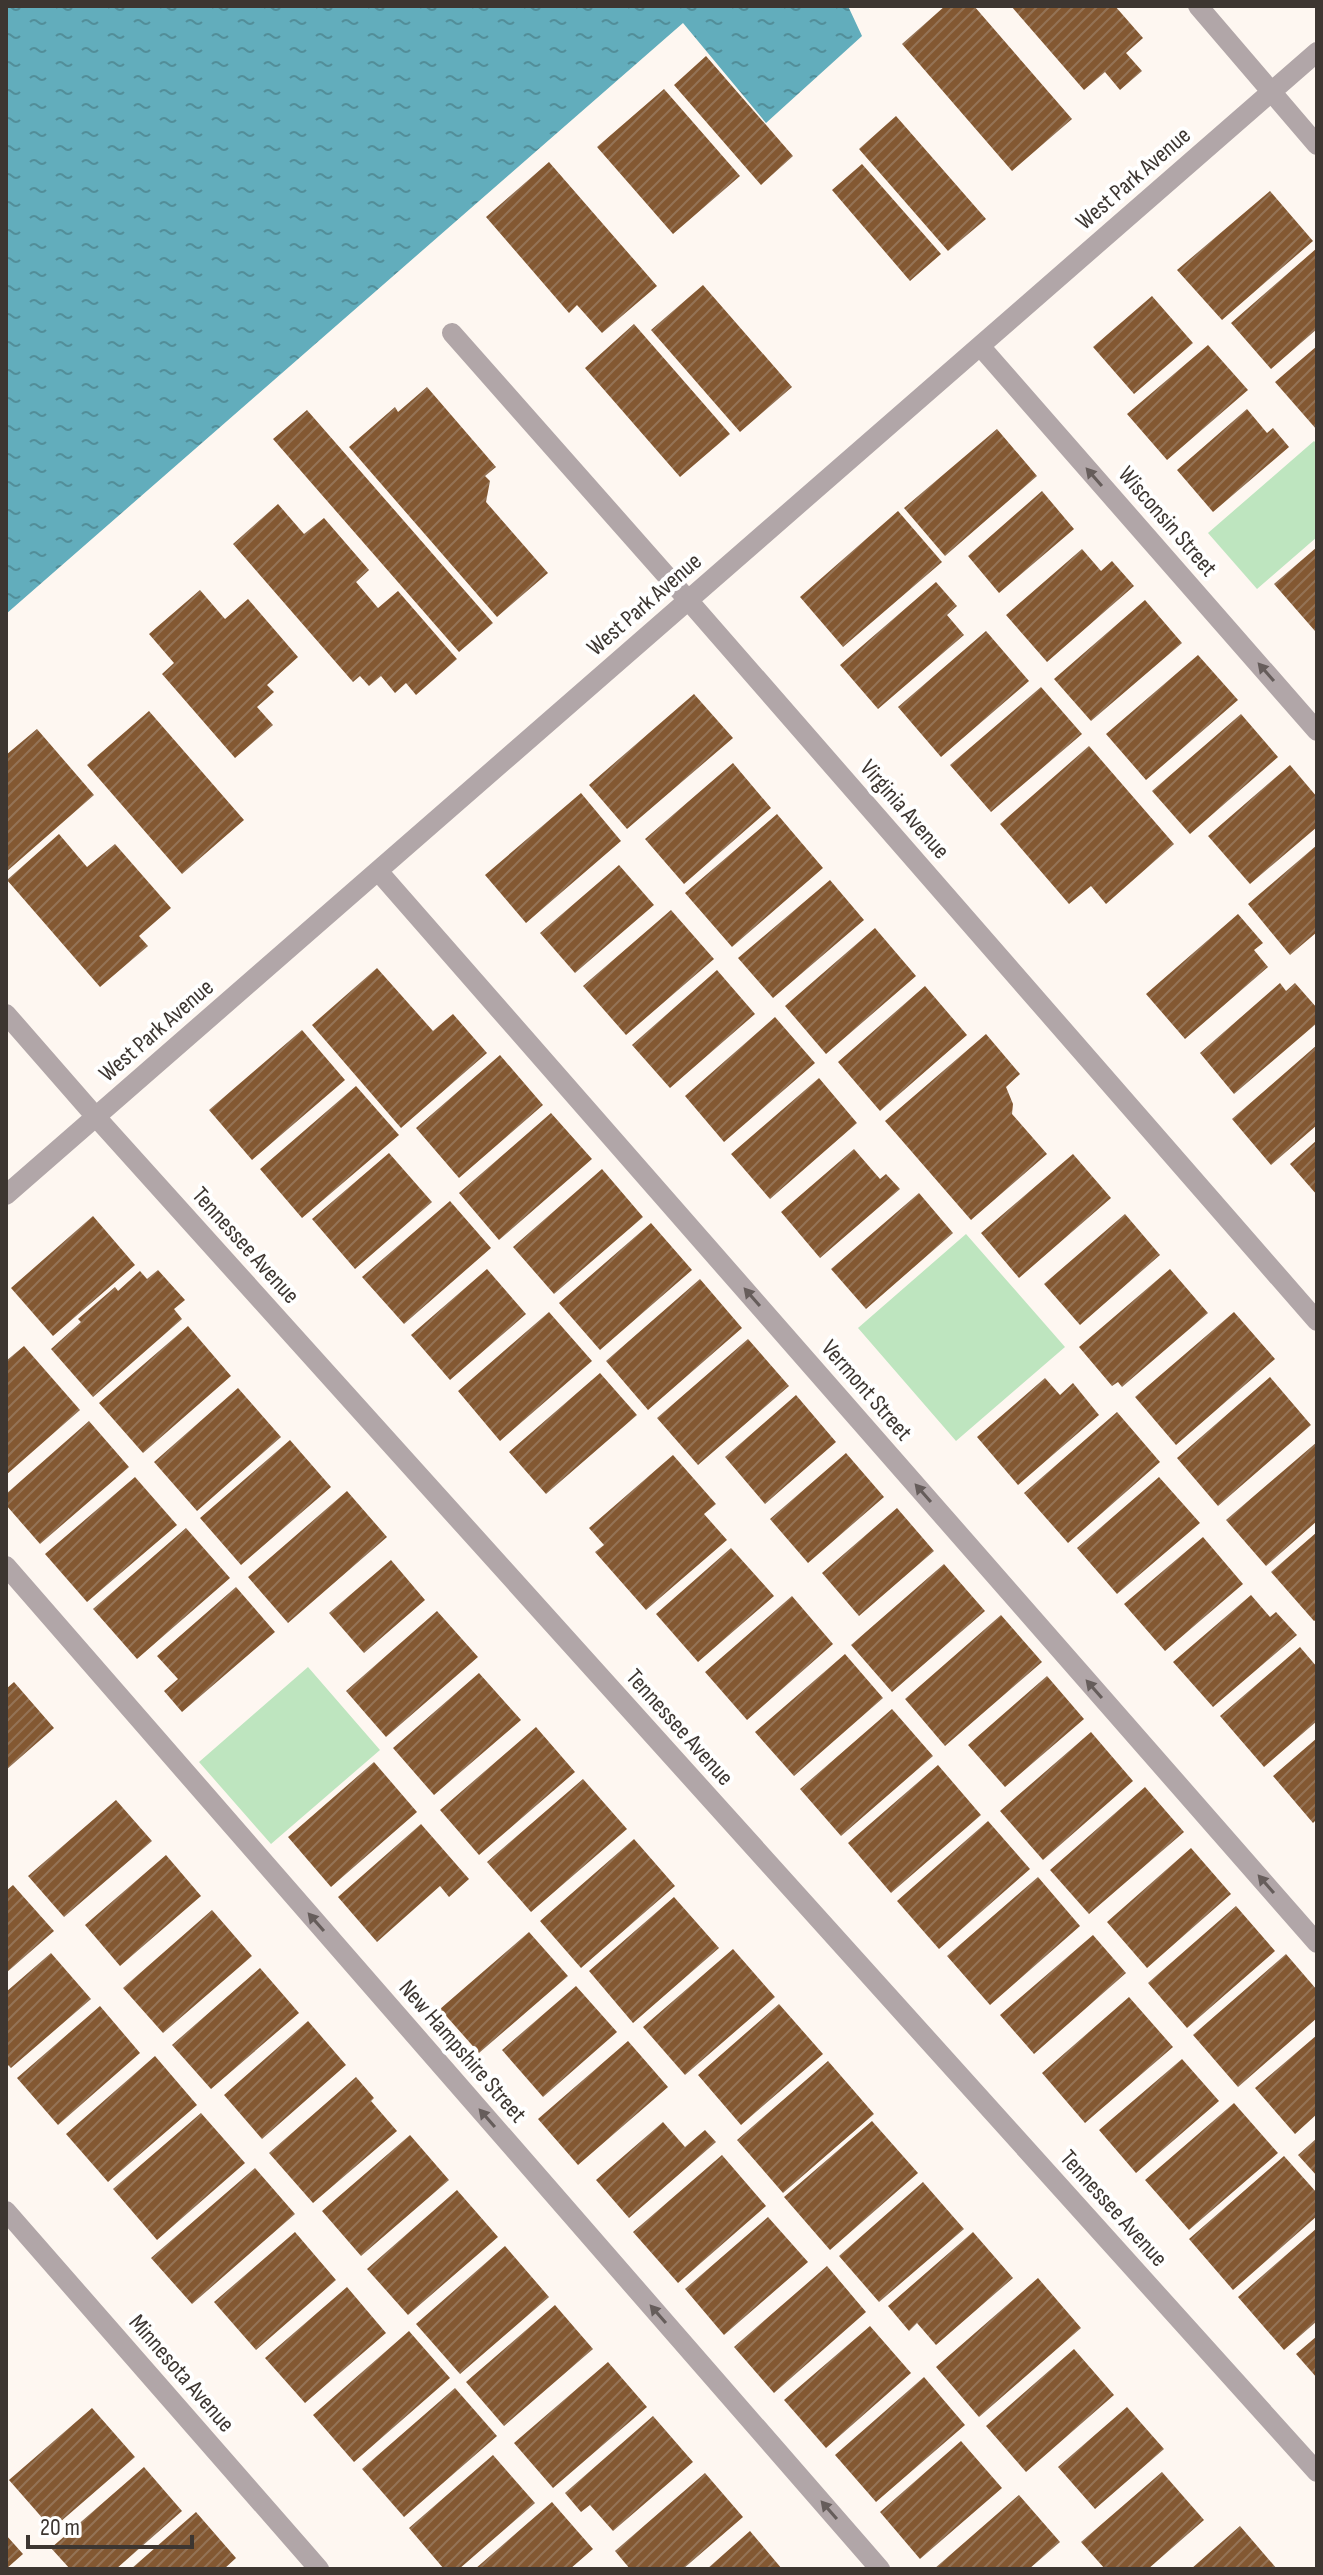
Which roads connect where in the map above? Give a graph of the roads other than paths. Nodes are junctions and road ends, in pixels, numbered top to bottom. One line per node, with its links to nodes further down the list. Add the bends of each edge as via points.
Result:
1 (1198, 6): 3 (street)
2 (1317, 52): 3 (street, West Park Avenue)
3 (1271, 92): 4 (street); 6 (street, West Park Avenue)
4 (1317, 145)
5 (452, 333): 7 (street, Virginia Avenue)
6 (980, 346): 7 (street, West Park Avenue); 8 (street, Wisconsin Street, one-way to 6)
7 (688, 600): 9 (street, West Park Avenue); 13 (street, Virginia Avenue)
8 (1317, 731)
9 (378, 871): 11 (street, West Park Avenue); 15 (street, Vermont Street, one-way to 9)
10 (6, 1014): 11 (street, Tennessee Avenue)
11 (96, 1117): 12 (street, West Park Avenue); 17 (street, Tennessee Avenue)
12 (6, 1195)
13 (1317, 1321)
14 (6, 1566): 19 (street, New Hampshire Street, one-way to 14)
15 (1317, 1943)
16 (6, 2211): 18 (street, Minnesota Avenue)
17 (1317, 2472)
18 (319, 2569)
19 (880, 2569)

